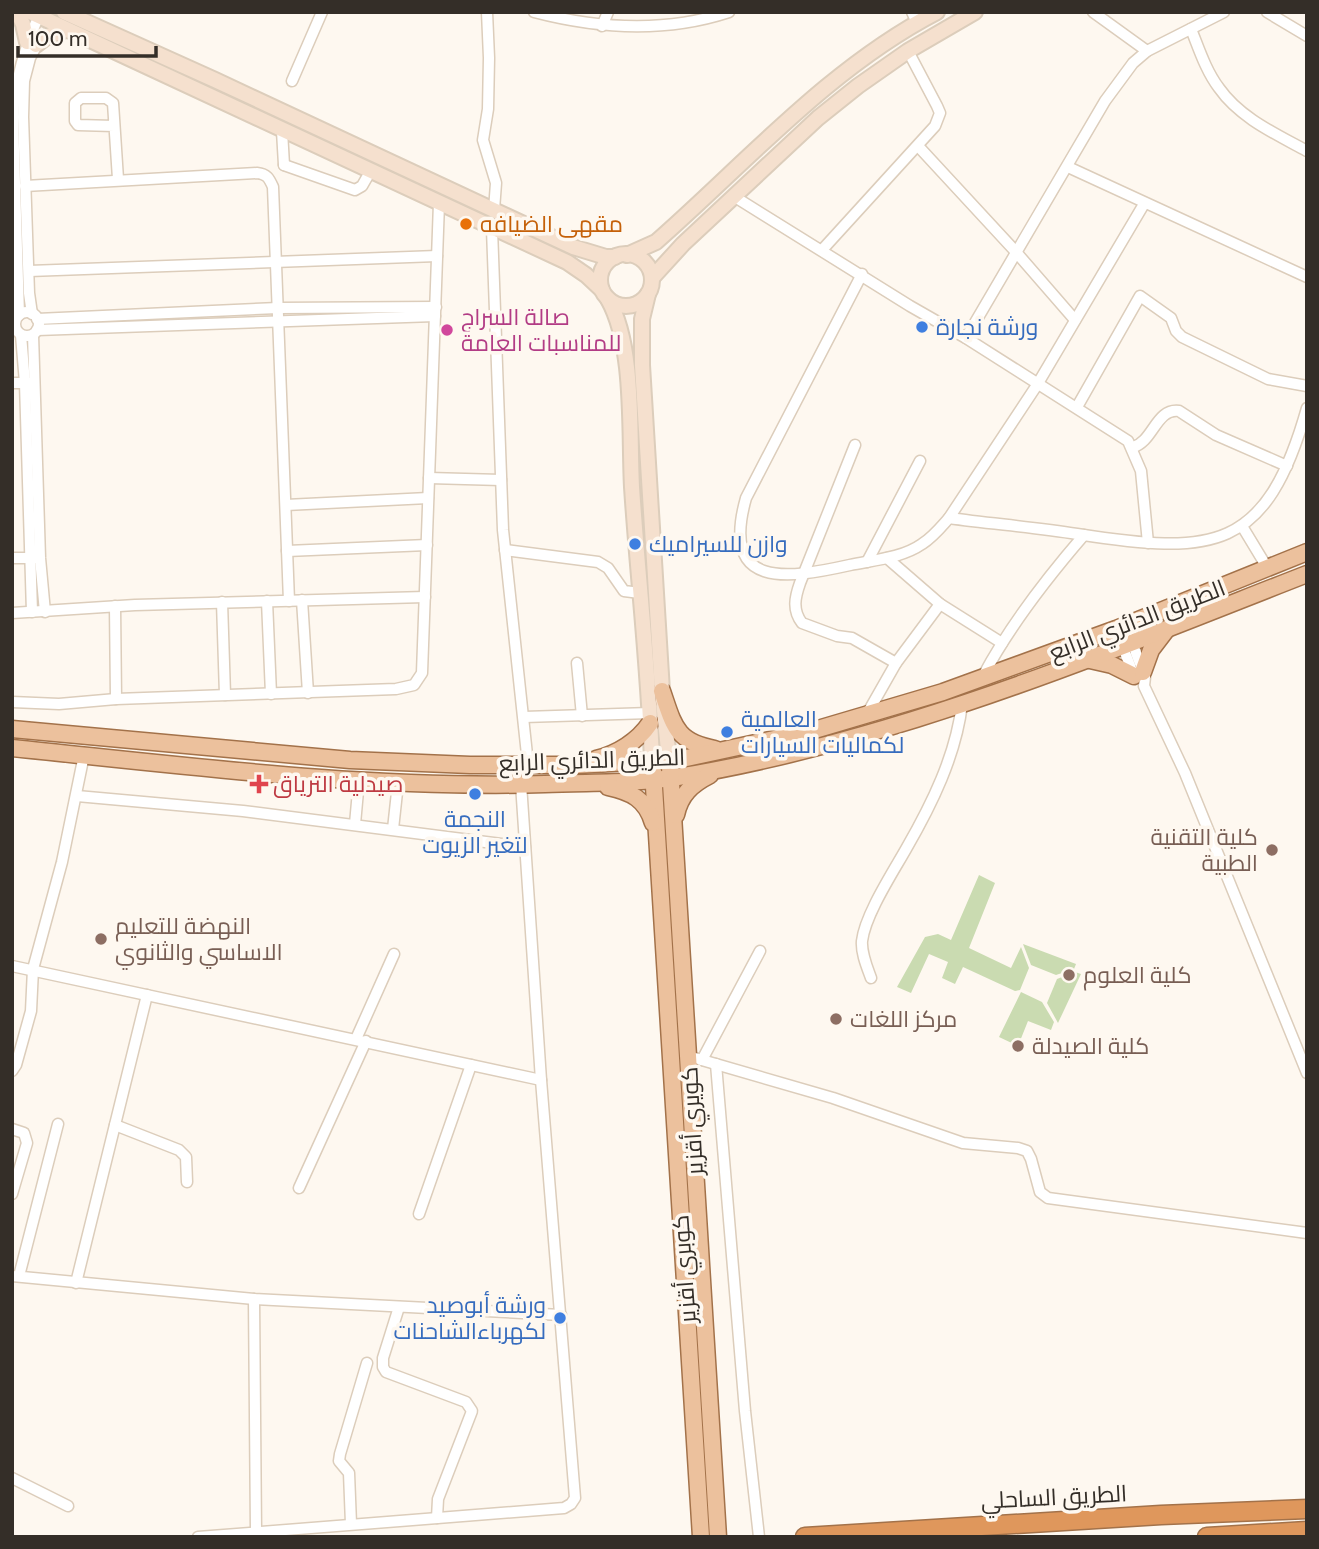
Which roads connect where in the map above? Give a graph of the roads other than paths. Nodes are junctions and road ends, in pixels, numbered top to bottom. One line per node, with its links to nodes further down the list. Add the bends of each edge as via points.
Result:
1 (17, 12): 18 (main road)
2 (322, 12): 23 (street)
3 (487, 12): 39 (street, via 489,84 483,140 496,183)
4 (534, 12): 15 (street)
5 (608, 12): 15 (street)
6 (729, 12): 15 (street, via 665,26)
7 (937, 12): 13 (main road)
8 (975, 12): 20 (main road)
9 (1093, 12): 21 (street)
10 (1224, 12): 16 (street)
11 (1267, 12): 17 (street)
12 (36, 13): 14 (main road); 18 (street)
13 (914, 18): 19 (main road)
14 (62, 20): 18 (main road, via 48,36); 24 (main road); 27 (main road)
15 (602, 26)
16 (1191, 29): 21 (street); 29 (street, via 1218,87 1236,108)
17 (1307, 36)
18 (32, 44): 25 (street, via 16,76)
19 (877, 50): 22 (main road); 45 (main road, via 827,86 656,242)
20 (908, 51): 22 (main road); 28 (street, via 940,113)
21 (1147, 51): 31 (street, via 1105,101)
22 (889, 64): 36 (main road, via 818,118)
23 (292, 81)
24 (278, 109): 27 (main road); 39 (main road)
25 (16, 117): 35 (street)
26 (114, 126): 26 (street, via 110,100 81,98 75,103 78,125); 34 (street)
27 (276, 129): 30 (street); 32 (main road)
28 (918, 146): 41 (street); 43 (street)
29 (1307, 151)
30 (284, 165): 32 (street, via 355,190); 33 (street)
31 (1068, 167): 38 (street); 43 (street)
32 (370, 172): 37 (main road)
33 (270, 178): 34 (street, via 257,173); 46 (street)
34 (118, 179): 35 (street)
35 (18, 188): 42 (street); 47 (street)
36 (735, 197): 41 (street); 50 (main road)
37 (439, 202): 40 (main road); 44 (street)
38 (1144, 204): 49 (street); 57 (street)
39 (495, 210): 45 (main road, via 573,247 606,257)
40 (492, 229): 52 (main road, via 567,262); 72 (street)
41 (822, 250): 48 (street)
42 (15, 251): 55 (street)
43 (1016, 252): 57 (street); 60 (street)
44 (437, 256): 46 (street); 54 (street)
45 (621, 256): 50 (main road, via 641,259); 52 (main road, via 602,271)
46 (277, 262): 47 (street); 53 (street)
47 (29, 271): 58 (street)
48 (862, 274): 60 (street); 88 (street, via 756,477 739,523 743,552 759,569 772,575)
49 (1307, 277)
50 (652, 278): 51 (main road)
51 (648, 294): 52 (main road, via 629,306); 110 (main road, via 641,338)
52 (605, 295): 90 (main road, via 620,323 625,347)
53 (278, 308): 54 (street); 56 (street); 58 (street)
54 (435, 311): 56 (street); 71 (street)
55 (16, 317): 58 (street, via 23,313); 59 (street)
56 (278, 320): 58 (street); 74 (street)
57 (1074, 320): 63 (street)
58 (35, 324): 59 (street, via 27,337); 62 (street)
59 (17, 333): 62 (street)
60 (966, 338): 63 (street)
61 (12, 383): 62 (street)
62 (29, 383): 84 (street)
63 (1037, 385): 65 (street); 75 (street)
64 (1307, 386): 65 (street, via 1268,379 1206,350 1182,337 1171,318 1140,296)
65 (1077, 407): 68 (street)
66 (1307, 409): 70 (street)
67 (855, 445): 88 (street)
68 (1133, 447): 70 (street, via 1146,440 1166,412 1173,410); 78 (street, via 1141,471)
69 (920, 461): 86 (street)
70 (1287, 467): 76 (street, via 1272,496)
71 (429, 478): 72 (street); 73 (street)
72 (501, 480): 80 (street)
73 (428, 498): 74 (street); 79 (street)
74 (286, 505): 81 (street)
75 (949, 518): 77 (street); 85 (street, via 922,544)
76 (1242, 526): 78 (street, via 1200,543); 87 (street)
77 (1084, 535): 78 (street); 103 (street)
78 (1148, 543)
79 (427, 545): 81 (street); 91 (street)
80 (505, 550): 90 (street, via 598,562 624,591); 119 (street)
81 (287, 551): 95 (street)
82 (1307, 552): 87 (main road, الطريق الدائري الرابع)
83 (12, 558): 84 (street)
84 (35, 558): 98 (street); 99 (street)
85 (887, 558): 86 (street); 96 (street)
86 (867, 562): 88 (street)
87 (1268, 569): 101 (main road, الطريق الدائري الرابع)
88 (803, 574): 107 (street, via 795,602 802,623 852,638)
89 (1307, 574): 102 (main road, الطريق الدائري الرابع)
90 (640, 593): 120 (main road)
91 (425, 597): 92 (street); 111 (street, via 422,673 414,685 396,690)
92 (302, 600): 95 (street); 111 (street)
93 (222, 601): 94 (street); 97 (street); 113 (street)
94 (267, 601): 95 (street); 112 (street)
95 (289, 601)
96 (940, 604): 103 (street); 107 (street)
97 (115, 606): 99 (street); 114 (street)
98 (32, 612): 99 (street); 100 (street)
99 (45, 612)
100 (12, 613)
101 (1121, 628): 104 (street); 108 (main road, الطريق الدائري الرابع)
102 (1167, 629): 104 (main road, الطريق الدائري الرابع); 109 (main road)
103 (1002, 643): 108 (street)
104 (1128, 645): 105 (main road, الطريق الدائري الرابع); 109 (street)
105 (1090, 660): 109 (main road); 116 (main road, الطريق الدائري الرابع)
106 (577, 663): 118 (street)
107 (896, 663): 117 (street)
108 (984, 676): 117 (main road, الطريق الدائري الرابع)
109 (1140, 678): 153 (street, via 1185,774)
110 (662, 691): 123 (main road, via 675,728 684,739 697,746); 125 (main road)
111 (309, 692): 112 (street)
112 (271, 694): 113 (street)
113 (225, 695): 114 (street)
114 (116, 699): 115 (street, via 59,705)
115 (12, 702)
116 (962, 704): 129 (main road, الطريق الدائري الرابع); 146 (street, via 952,752 863,935)
117 (867, 714): 123 (main road, الطريق الدائري الرابع)
118 (582, 716): 119 (street); 120 (street)
119 (524, 717): 127 (street)
120 (650, 718): 126 (main road); 128 (main road, via 640,735 625,747)
121 (12, 729): 127 (main road, الطريق الدائري الرابع, via 350,760)
122 (12, 748): 124 (main road, الطريق الدائري الرابع)
123 (735, 749): 125 (main road, الطريق الدائري الرابع)
124 (84, 755): 131 (main road, الطريق الدائري الرابع); 136 (street)
125 (669, 760): 126 (main road, الطريق الدائري الرابع); 130 (main road, كويري أقزير)
126 (652, 762): 128 (main road, الطريق الدائري الرابع); 132 (main road, كوبري أقزير)
127 (528, 764): 128 (main road, الطريق الدائري الرابع)
128 (576, 765)
129 (725, 768): 130 (main road, الطريق الدائري الرابع); 139 (main road, via 699,780 683,796)
130 (671, 778): 132 (main road, الطريق الدائري الرابع); 139 (main road, كويري أقزير)
131 (359, 780): 133 (main road, الطريق الدائري الرابع); 137 (street)
132 (654, 780): 134 (main road, الطريق الدائري الرابع); 140 (main road, كوبري أقزير)
133 (398, 783): 135 (main road, الطريق الدائري الرابع); 138 (street)
134 (585, 783): 135 (main road, الطريق الدائري الرابع); 140 (main road, via 628,792 641,800 648,808)
135 (521, 784): 141 (street)
136 (78, 796): 137 (street); 145 (street)
137 (355, 824): 138 (street)
138 (393, 829): 141 (street)
139 (674, 838): 149 (main road, كويري أقزير)
140 (657, 840): 170 (main road, كوبري أقزير)
141 (525, 847): 154 (street)
142 (760, 951): 149 (street)
143 (394, 954): 148 (street)
144 (12, 965): 145 (street)
145 (33, 969): 147 (street); 152 (street, via 31,1011)
146 (871, 978)
147 (148, 995): 148 (street); 156 (street)
148 (361, 1040): 151 (street); 159 (street)
149 (695, 1058): 150 (street); 170 (main road, كويري أقزير)
150 (716, 1064): 162 (street, via 963,1143 1027,1151 1040,1192 1048,1198); 183 (street)
151 (471, 1065): 154 (street); 161 (street)
152 (12, 1071)
153 (1307, 1073)
154 (541, 1080): 167 (street)
155 (58, 1124): 163 (street)
156 (115, 1125): 158 (street, via 179,1150 186,1157); 164 (street)
157 (12, 1129): 160 (street, via 24,1133 27,1143)
158 (187, 1182)
159 (299, 1188)
160 (12, 1194)
161 (419, 1214)
162 (1307, 1233)
163 (16, 1276): 164 (street)
164 (76, 1283): 165 (street)
165 (254, 1299): 166 (street); 178 (street)
166 (399, 1307): 167 (street); 175 (street, via 383,1358 386,1372 466,1402 472,1410 441,1490)
167 (561, 1315): 175 (street, via 575,1498 564,1508)
168 (367, 1363): 176 (street, via 339,1461 349,1473)
169 (12, 1478): 172 (street)
170 (705, 1482): 181 (main road); 182 (main road)
171 (1307, 1501): 174 (street)
172 (68, 1506)
173 (1307, 1509): 174 (highway, الطريق الساحلي)
174 (1276, 1511): 184 (highway, الطريق الساحلي)
175 (438, 1518): 176 (street)
176 (351, 1524): 178 (street)
177 (1307, 1531): 179 (highway)
178 (256, 1532): 180 (street)
179 (1279, 1534): 185 (highway)
180 (198, 1537)
181 (701, 1537)
182 (718, 1537)
183 (759, 1537)
184 (805, 1537)
185 (1207, 1537)

